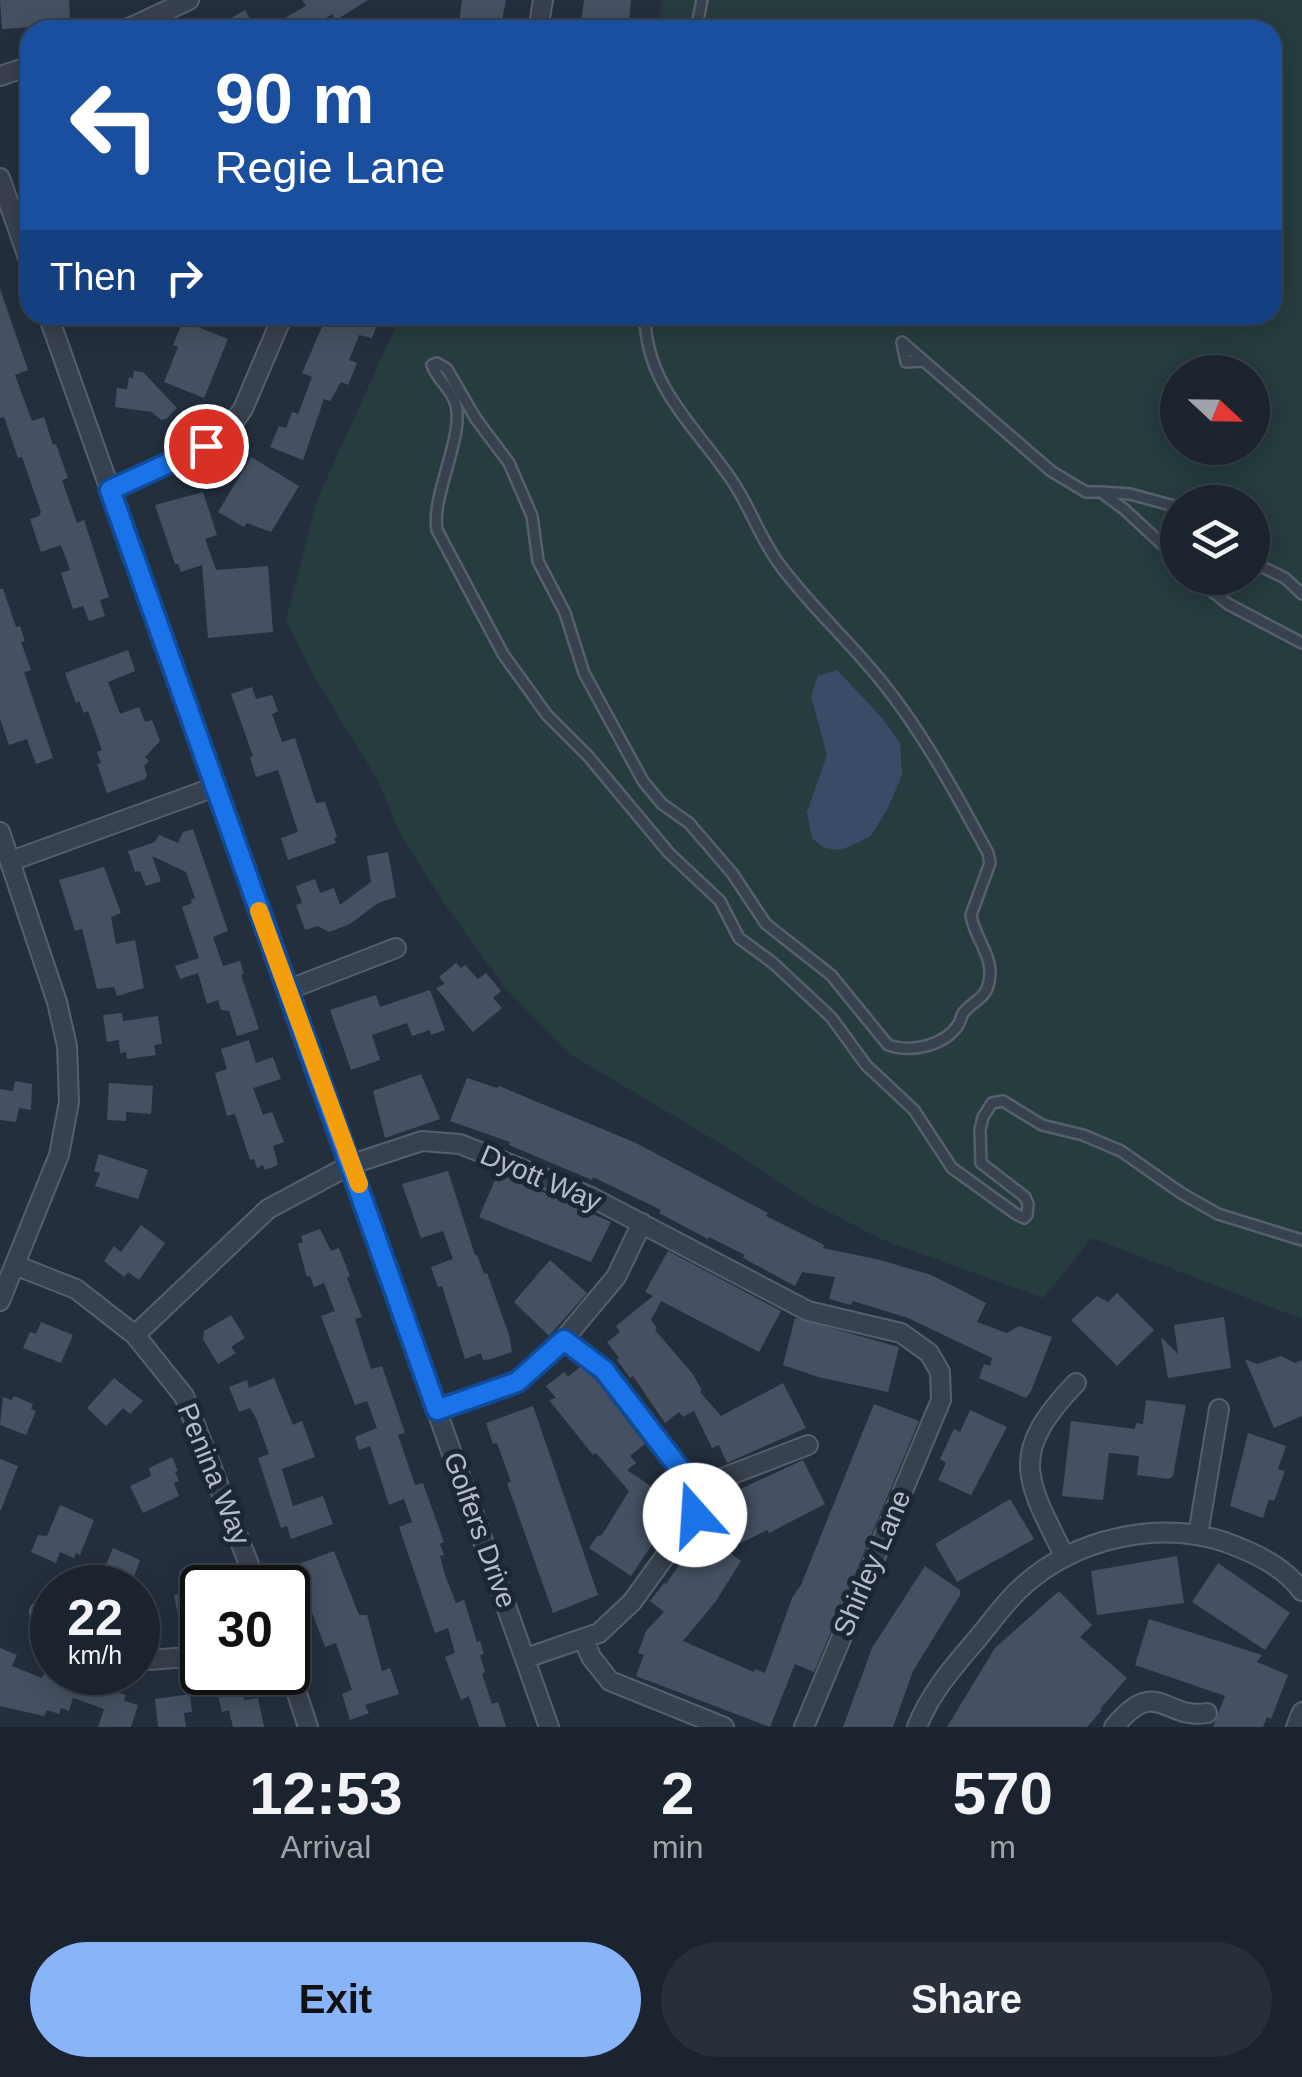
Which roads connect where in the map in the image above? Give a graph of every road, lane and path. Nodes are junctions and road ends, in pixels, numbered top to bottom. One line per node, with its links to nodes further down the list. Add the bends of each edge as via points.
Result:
1 (189, 0): 2 (street)
2 (146, 20)
3 (0, 178): 4 (street)
4 (20, 235)
5 (52, 325): 9 (street, Golfers Drive)
6 (279, 325): 9 (street, via 224,436)
7 (646, 325): 24 (lane, via 652,361 673,406 730,477 808,602 892,693 988,853 970,915 989,964 984,996 935,1044 888,1045 831,975 766,924 689,823 662,804 587,679 538,561 532,516 509,463 438,363 432,365 456,404 457,418 437,530 510,666 627,806 720,901 739,938 832,1017 967,1181 1027,1215 1024,1197 981,1163 983,1117 992,1103 1003,1101 1042,1125 1121,1151 1218,1214)
8 (924, 360): 10 (lane, via 1050,471 1086,492)
9 (110, 490): 17 (street, Golfers Drive)
10 (1101, 492): 11 (lane); 12 (lane)
11 (1160, 502)
12 (1160, 542)
13 (1270, 571): 14 (lane)
14 (1302, 594)
15 (1217, 595): 16 (lane)
16 (1302, 643)
17 (214, 788): 19 (street); 21 (street, Golfers Drive)
18 (0, 832): 19 (street)
19 (11, 862): 25 (street, via 57,1002 67,1046 68,1102 59,1155)
20 (396, 948): 21 (street)
21 (288, 990): 22 (street, Golfers Drive)
22 (352, 1164): 23 (street, Dyott Way, via 422,1141 460,1144); 27 (street, Dyott Way, via 268,1210); 32 (street, Golfers Drive)
23 (642, 1223): 28 (street, via 616,1277); 30 (street, Dyott Way, via 808,1311 901,1333 929,1353 940,1372)
24 (1302, 1240)
25 (15, 1264): 26 (street); 27 (street, Penina Way, via 76,1289)
26 (0, 1301)
27 (135, 1336): 37 (street, Penina Way, via 184,1396)
28 (564, 1340): 32 (street, via 517,1382); 34 (street, via 604,1370)
29 (1076, 1383): 36 (street, via 1048,1412 1028,1457 1034,1495)
30 (941, 1400): 47 (street, Shirley Lane)
31 (1219, 1409): 35 (street)
32 (437, 1410): 40 (street, Golfers Drive)
33 (808, 1446): 34 (street)
34 (691, 1490): 39 (street, via 695,1515 632,1602)
35 (1198, 1536): 36 (street, via 1107,1539); 38 (street, via 1252,1552 1289,1574)
36 (1065, 1557): 48 (street, via 1023,1586 945,1676)
37 (249, 1565)
38 (1302, 1591)
39 (584, 1640): 40 (street); 46 (street, via 610,1681)
40 (526, 1658): 45 (street, Golfers Drive)
41 (298, 1695): 44 (street)
42 (1302, 1712): 50 (street)
43 (1207, 1714): 49 (street, via 1147,1701)
44 (308, 1727)
45 (550, 1727)
46 (724, 1727)
47 (804, 1727)
48 (917, 1727)
49 (1114, 1727)
50 (1296, 1727)

